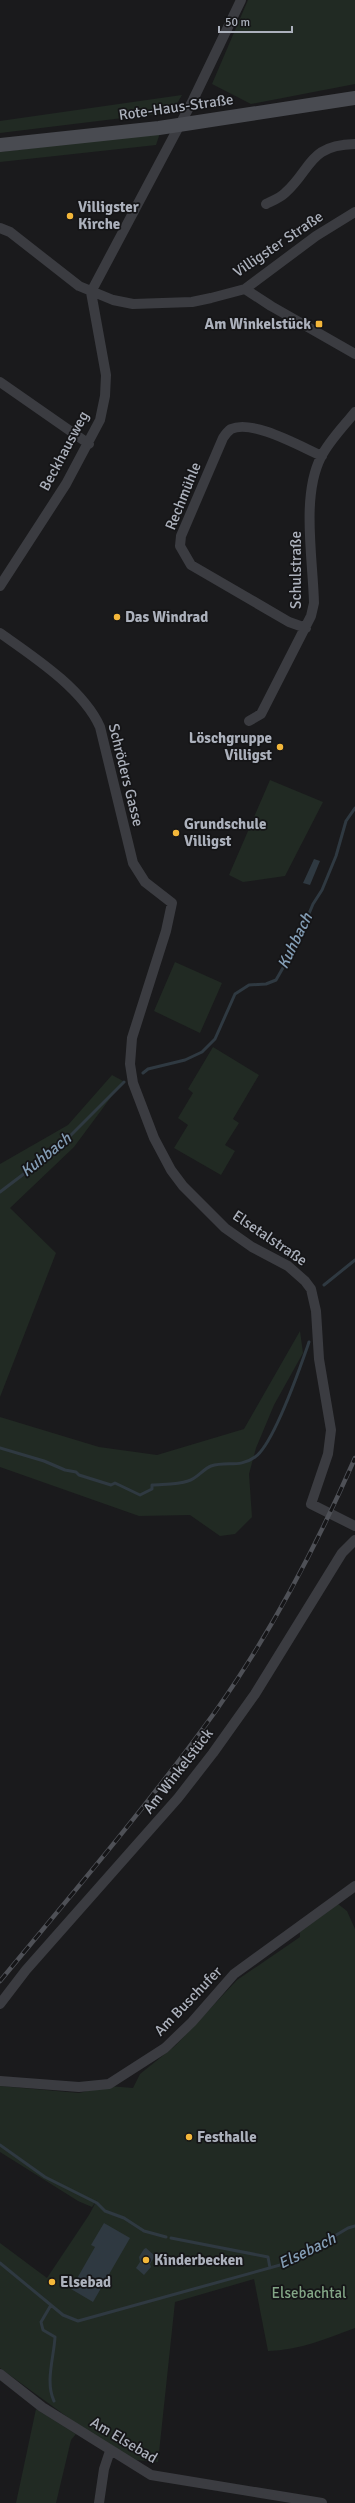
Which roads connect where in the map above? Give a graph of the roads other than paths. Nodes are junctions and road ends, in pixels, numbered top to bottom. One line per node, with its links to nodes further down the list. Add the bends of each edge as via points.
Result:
1 (241, 0): 9 (street, via 193,100)
2 (355, 98): 4 (main road, Rote-Haus-Straße, via 159,128)
3 (355, 144): 5 (street, via 326,149 310,160 285,194)
4 (0, 145)
5 (266, 204)
6 (355, 212): 8 (street, Villigster Straße, via 316,236)
7 (0, 228): 9 (street, Villigster Straße, via 10,232 78,286)
8 (244, 289): 9 (street, Villigster Straße, via 192,302 158,304 113,300); 10 (street)
9 (91, 292): 13 (street, Beckhausweg, via 106,375 100,420)
10 (355, 354)
11 (0, 382): 13 (street)
12 (355, 412): 14 (street, Schulstraße)
13 (89, 444): 15 (street, Beckhausweg)
14 (322, 456): 16 (street, Schulstraße, via 312,486 310,507 314,603); 16 (street, Rechmühle, via 259,430 239,427 230,430 223,438 181,536 180,546 191,565 290,622)
15 (0, 586)
16 (306, 628): 18 (street, Schulstraße, via 261,714)
17 (0, 633): 19 (street, Schröders Gasse, via 76,694 94,714 100,728 133,863 145,882)
18 (249, 721)
19 (172, 903): 20 (street, Elsetalstraße, via 166,931 132,1038 130,1064 133,1083 154,1138 183,1186 225,1228 252,1247 288,1266 300,1275 311,1289 331,1430 328,1454 314,1505)
20 (351, 1524)
21 (355, 1540): 23 (street, Am Winkelstück, via 342,1553 255,1694 213,1753 178,1798 26,1970)
22 (355, 1886): 24 (street, Am Buschufer, via 234,1974 192,2022 164,2048 108,2084 79,2087)
23 (0, 2004)
24 (0, 2081)
25 (0, 2374): 26 (street, Am Elsebad, via 42,2407)
26 (110, 2451): 27 (street, Am Elsebad, via 151,2475); 28 (street, via 104,2469)
27 (273, 2499): 29 (street, Am Elsebad)
28 (99, 2503)
29 (322, 2503)

